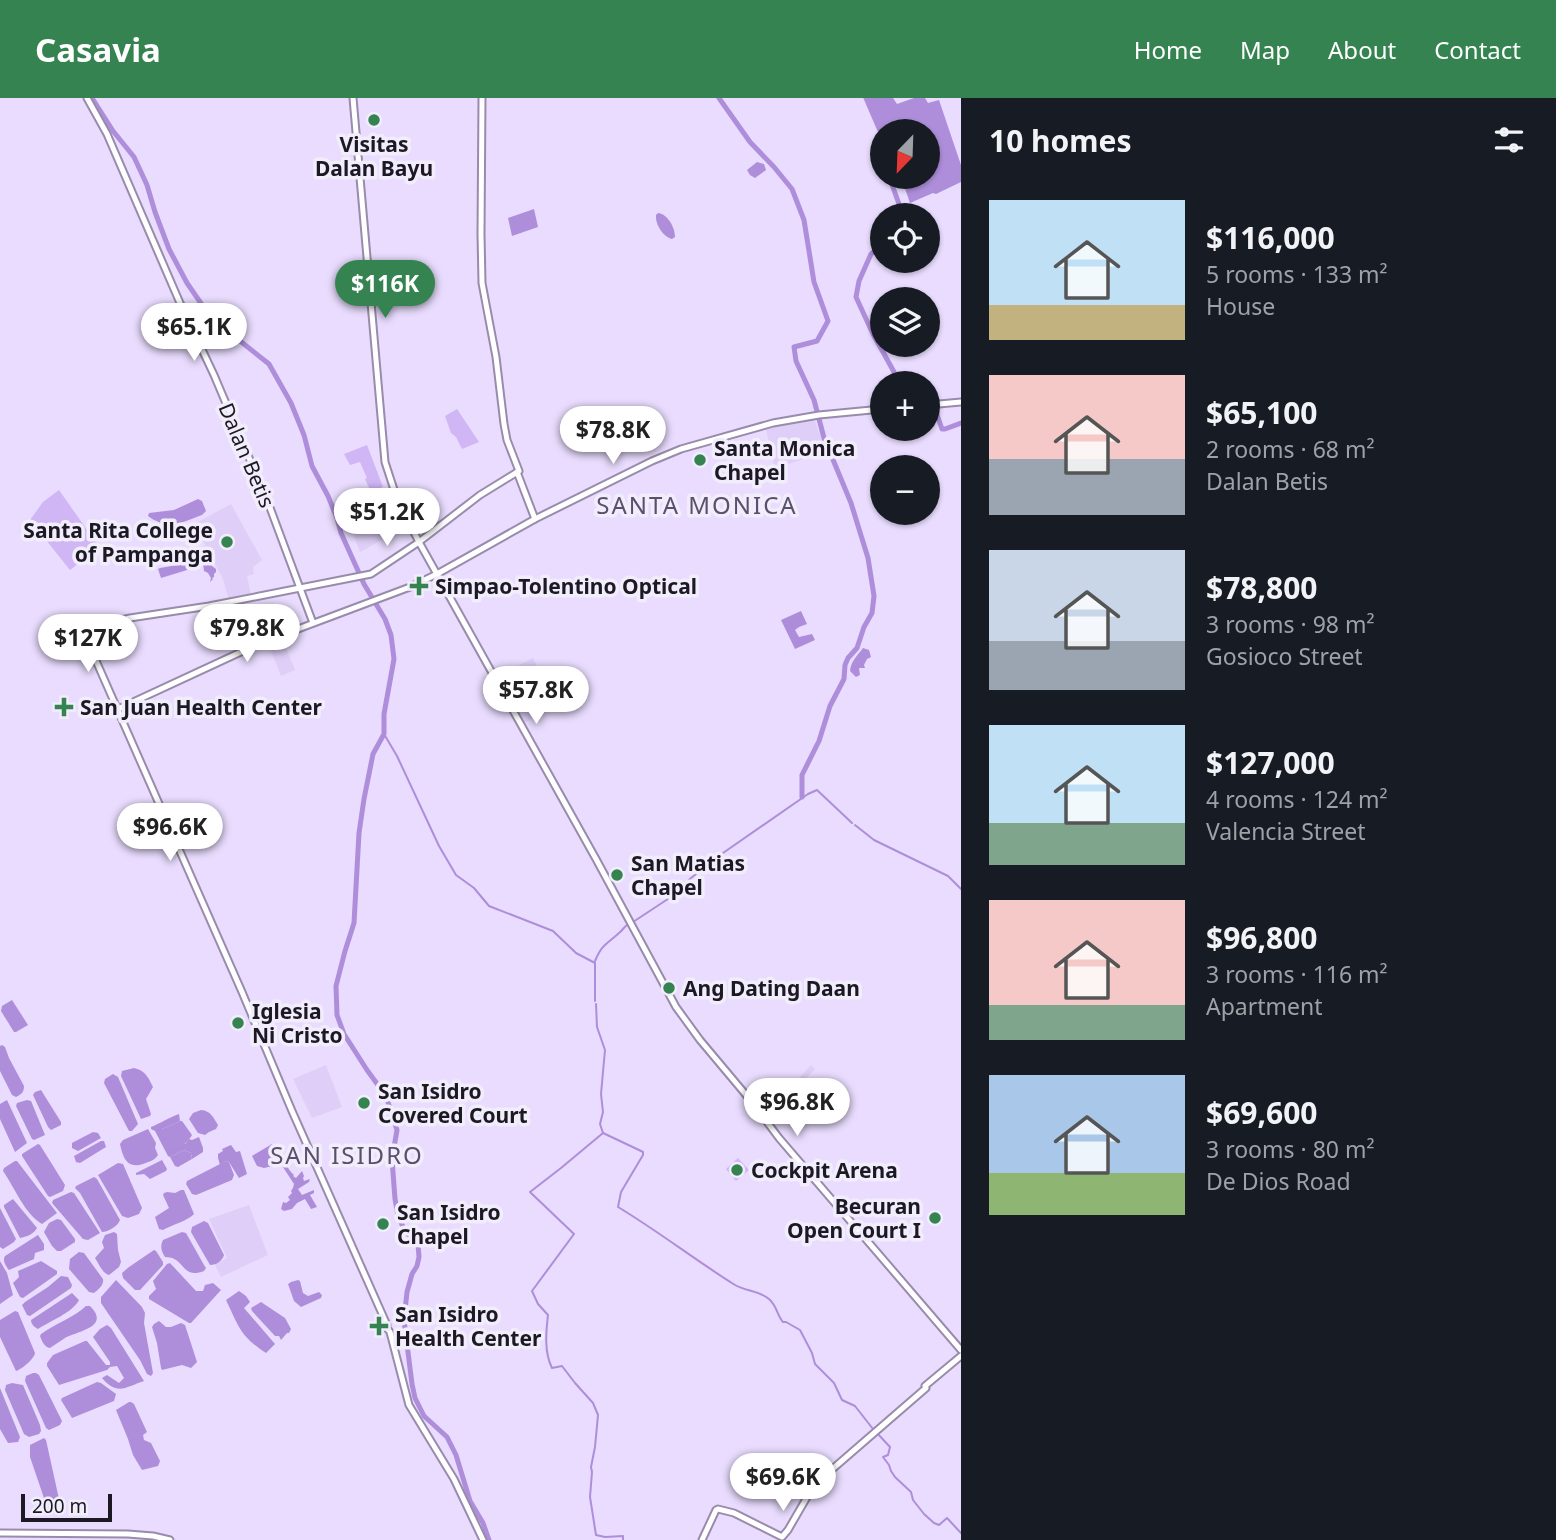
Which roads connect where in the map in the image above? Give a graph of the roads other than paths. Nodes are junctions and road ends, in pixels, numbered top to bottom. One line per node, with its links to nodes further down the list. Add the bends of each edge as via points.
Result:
1 (87, 98): 11 (street, Dalan Betis, via 208,363)
2 (353, 98): 9 (street, via 385,462)
3 (482, 98): 7 (street, via 482,283 503,424)
4 (961, 402): 5 (street)
5 (940, 403)
6 (870, 410): 8 (street, via 773,423 681,449)
7 (517, 472): 8 (street); 9 (street)
8 (535, 519): 10 (street)
9 (419, 542): 10 (street); 11 (street, via 372,574)
10 (437, 574): 12 (street); 14 (street, via 676,1007 779,1138)
11 (300, 587): 12 (street, Dalan Betis); 13 (street, via 82,629)
12 (313, 623): 13 (street)
13 (118, 709): 18 (street, via 390,1332 409,1405 454,1479)
14 (961, 1350)
15 (961, 1356): 19 (street, via 814,1485 782,1537 718,1509)
16 (0, 1533): 17 (street, via 128,1534)
17 (170, 1540)
18 (483, 1540)
19 (702, 1540)

